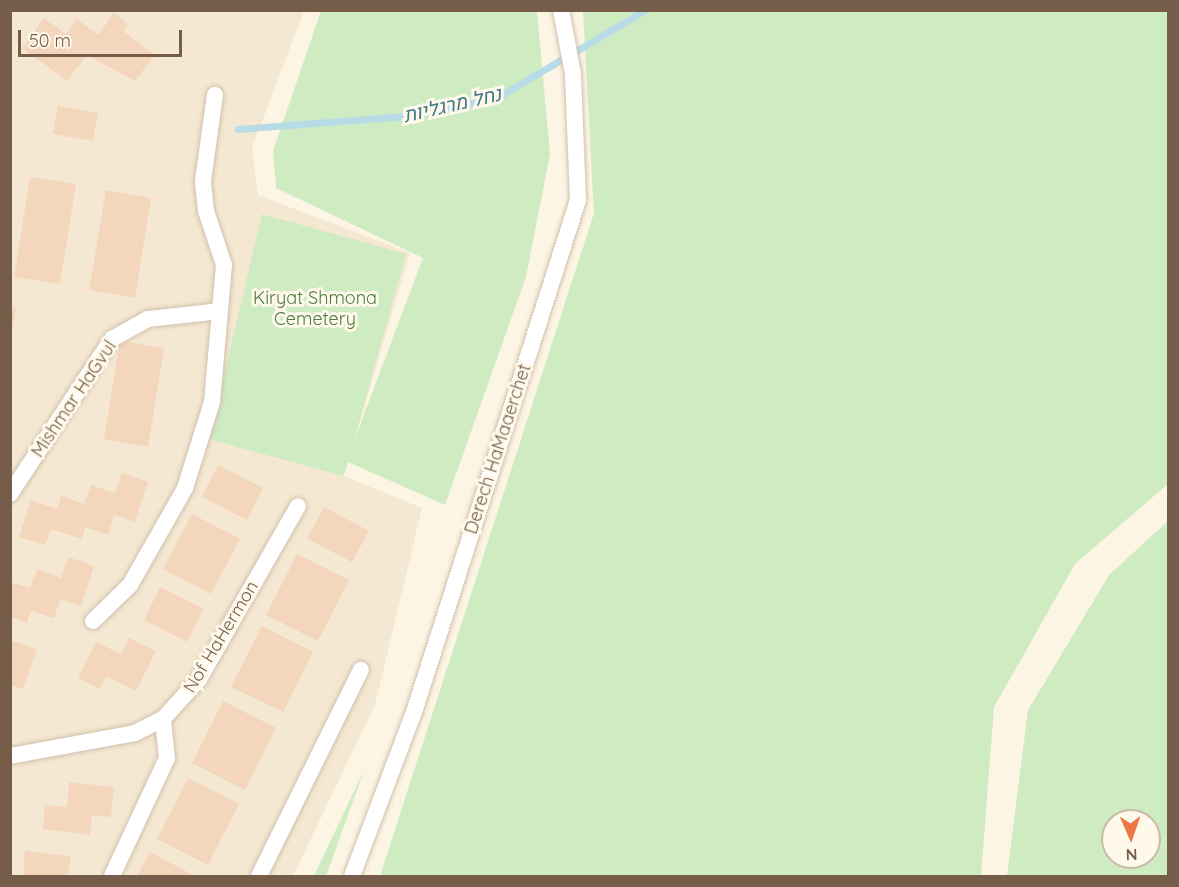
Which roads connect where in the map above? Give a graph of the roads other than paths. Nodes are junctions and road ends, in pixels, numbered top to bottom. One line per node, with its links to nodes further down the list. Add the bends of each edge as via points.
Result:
1 (561, 10): 12 (street, Derech HaMaaerchet, via 573,74 578,200 415,709)
2 (215, 95): 3 (street, via 203,181 206,211 224,265)
3 (220, 311): 4 (street, Mishmar HaGvul, via 148,319 112,339); 6 (street, via 212,402 185,488 129,585)
4 (10, 494)
5 (298, 506): 8 (street, Nof HaHermon, via 199,679)
6 (93, 621)
7 (361, 670): 11 (street)
8 (163, 719): 9 (street, Nof HaHermon, via 135,733); 10 (street, via 167,758)
9 (10, 756)
10 (112, 876)
11 (259, 876)
12 (352, 876)

